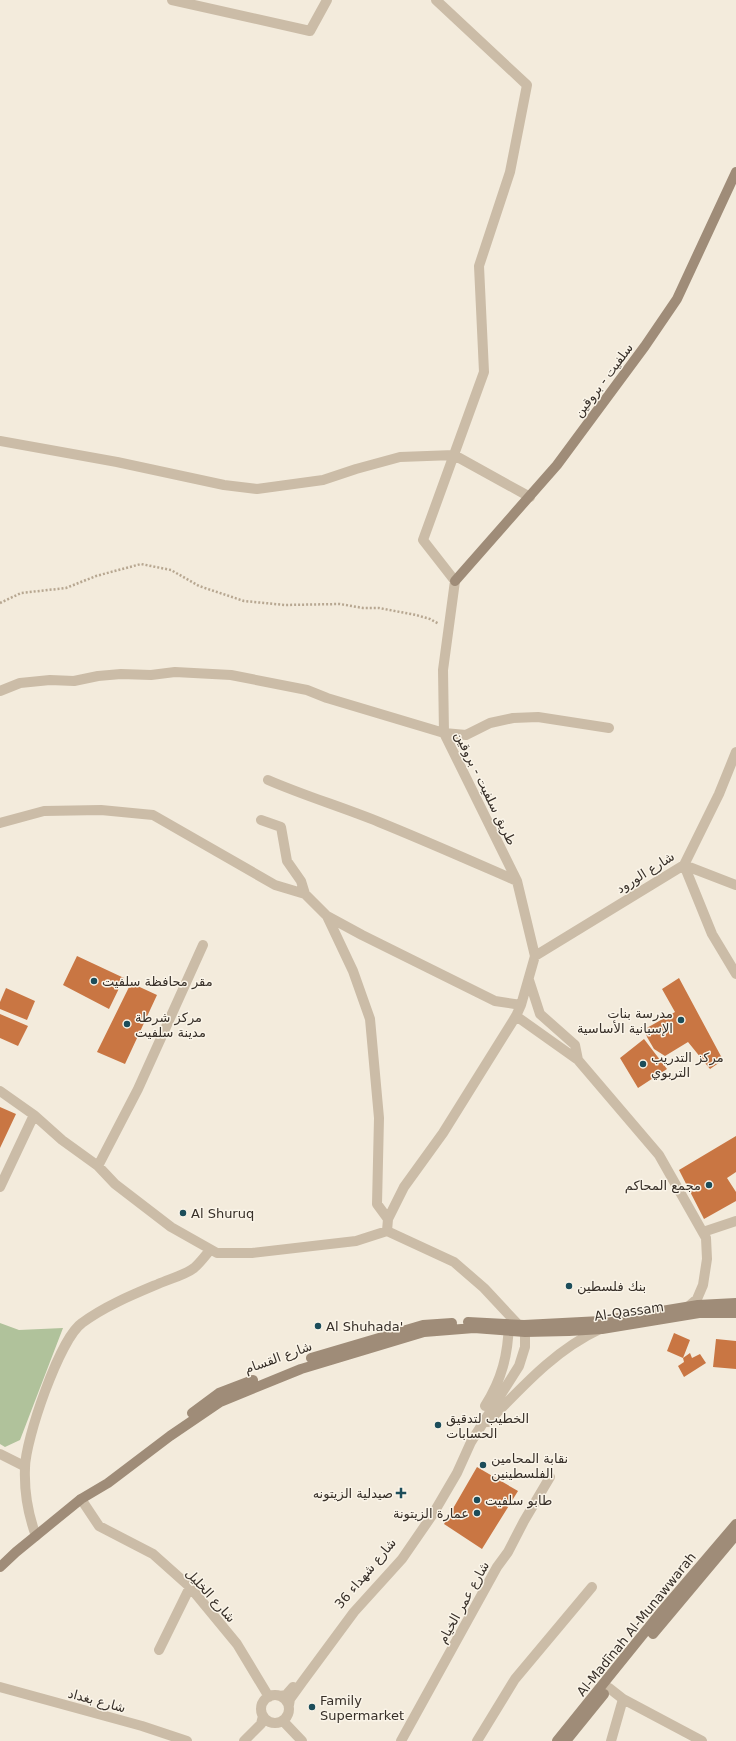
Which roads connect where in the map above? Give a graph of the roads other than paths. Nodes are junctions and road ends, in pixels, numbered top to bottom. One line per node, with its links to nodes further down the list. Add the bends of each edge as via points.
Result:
1 (172, 0): 2 (street, via 310,30)
2 (328, 0)
3 (436, 0): 6 (street, via 527,85 510,172 479,266 484,372)
4 (736, 172): 7 (main road, سلفيت - بروقين, via 677,299 557,465)
5 (0, 441): 6 (street, via 210,482 257,488 323,480 400,457)
6 (454, 455): 7 (street); 8 (street, via 423,540)
7 (530, 496): 8 (main road, سلفيت - بروقين)
8 (455, 581): 11 (street, طريق سلفيت - بروقين, via 443,670)
9 (0, 691): 11 (street, via 20,683 74,681 122,674 151,675 175,672 231,675 307,690)
10 (609, 728): 11 (street, via 538,717 513,718 490,723 466,735)
11 (444, 733): 17 (street, طريق سلفيت - بروقين)
12 (736, 752): 16 (street, شارع الورود, via 719,794)
13 (268, 780): 17 (street, via 381,823)
14 (261, 820): 19 (street, via 281,827 287,861 301,881)
15 (0, 823): 19 (street, via 44,811 101,810 154,815 274,885)
16 (684, 865): 18 (street); 22 (street, شارع الورود); 23 (street, via 712,934)
17 (517, 881): 22 (street, طريق سلفيت - بروقين)
18 (736, 886)
19 (305, 894): 20 (street)
20 (327, 916): 25 (street, via 495,1001); 32 (street, via 353,971 370,1019 379,1118 378,1204)
21 (203, 945): 30 (street, via 138,1089)
22 (535, 956): 24 (street)
23 (736, 974)
24 (529, 979): 25 (street); 27 (street, via 540,1014 575,1045)
25 (521, 1005): 26 (street)
26 (516, 1016): 27 (street); 32 (street, via 442,1133 404,1187)
27 (578, 1060): 35 (street, via 659,1154)
28 (0, 1091): 29 (street)
29 (34, 1115): 30 (street, via 62,1140); 31 (street)
30 (98, 1166): 36 (street, via 115,1184 171,1227)
31 (0, 1188)
32 (388, 1219): 34 (street)
33 (736, 1221): 35 (street)
34 (387, 1231): 36 (street, via 356,1241 252,1253 217,1253); 40 (street, via 454,1262 484,1288)
35 (703, 1232): 38 (street, via 708,1247 706,1271 700,1292)
36 (210, 1250): 45 (street, via 194,1269 140,1291 80,1324 67,1343 48,1381)
37 (736, 1303): 38 (main road, شارع القسام)
38 (689, 1306): 40 (main road, شارع القسام, via 601,1321)
39 (736, 1312): 41 (main road, Al-Qassam, via 698,1313)
40 (511, 1326): 42 (main road, شارع القسام); 47 (main road, شارع القسام, via 424,1332 301,1369 250,1388 220,1402 108,1483); 49 (main road, شارع القسام, via 474,1322 423,1325 298,1362 219,1393 77,1494); 59 (street, شارع شهداء 36, via 506,1362 499,1381 453,1471 429,1511 398,1556 350,1609 291,1690)
41 (602, 1328): 42 (main road, Al-Qassam); 43 (street, via 576,1341 553,1358)
42 (525, 1332): 43 (street, via 525,1347 519,1366)
43 (470, 1443): 61 (street, شارع شهداء 36, via 457,1473 433,1514 406,1552 354,1612 290,1699)
44 (0, 1454): 45 (street)
45 (24, 1466): 49 (street, via 27,1512)
46 (550, 1477): 68 (street, شارع عمر الخيام)
47 (81, 1499): 49 (main road, شارع القسام); 53 (street, شارع الخليل, via 99,1526 153,1554)
48 (736, 1524): 70 (main road, Al-Madīnah Al-Munawwarah)
49 (35, 1533): 51 (main road, شارع القسام, via 11,1546); 52 (main road, شارع القسام)
50 (736, 1535): 57 (main road)
51 (0, 1558)
52 (0, 1568)
53 (190, 1587): 55 (street); 58 (street, شارع الخليل, via 238,1644)
54 (592, 1587): 69 (street, via 515,1679)
55 (159, 1650)
56 (0, 1687): 64 (street, شارع بغداد)
57 (609, 1688): 60 (street); 71 (main road)
58 (269, 1696): 59 (street); 62 (street, via 262,1704)
59 (280, 1696): 61 (street)
60 (623, 1699): 72 (street); 73 (street)
61 (289, 1705): 63 (street, via 289,1712)
62 (263, 1716): 63 (street); 65 (street, via 260,1724)
63 (278, 1722): 66 (street, via 262,1730); 67 (street)
64 (187, 1741)
65 (244, 1741)
66 (252, 1741)
67 (302, 1741)
68 (401, 1741)
69 (477, 1741)
70 (557, 1741)
71 (566, 1741)
72 (611, 1741)
73 (702, 1741)

